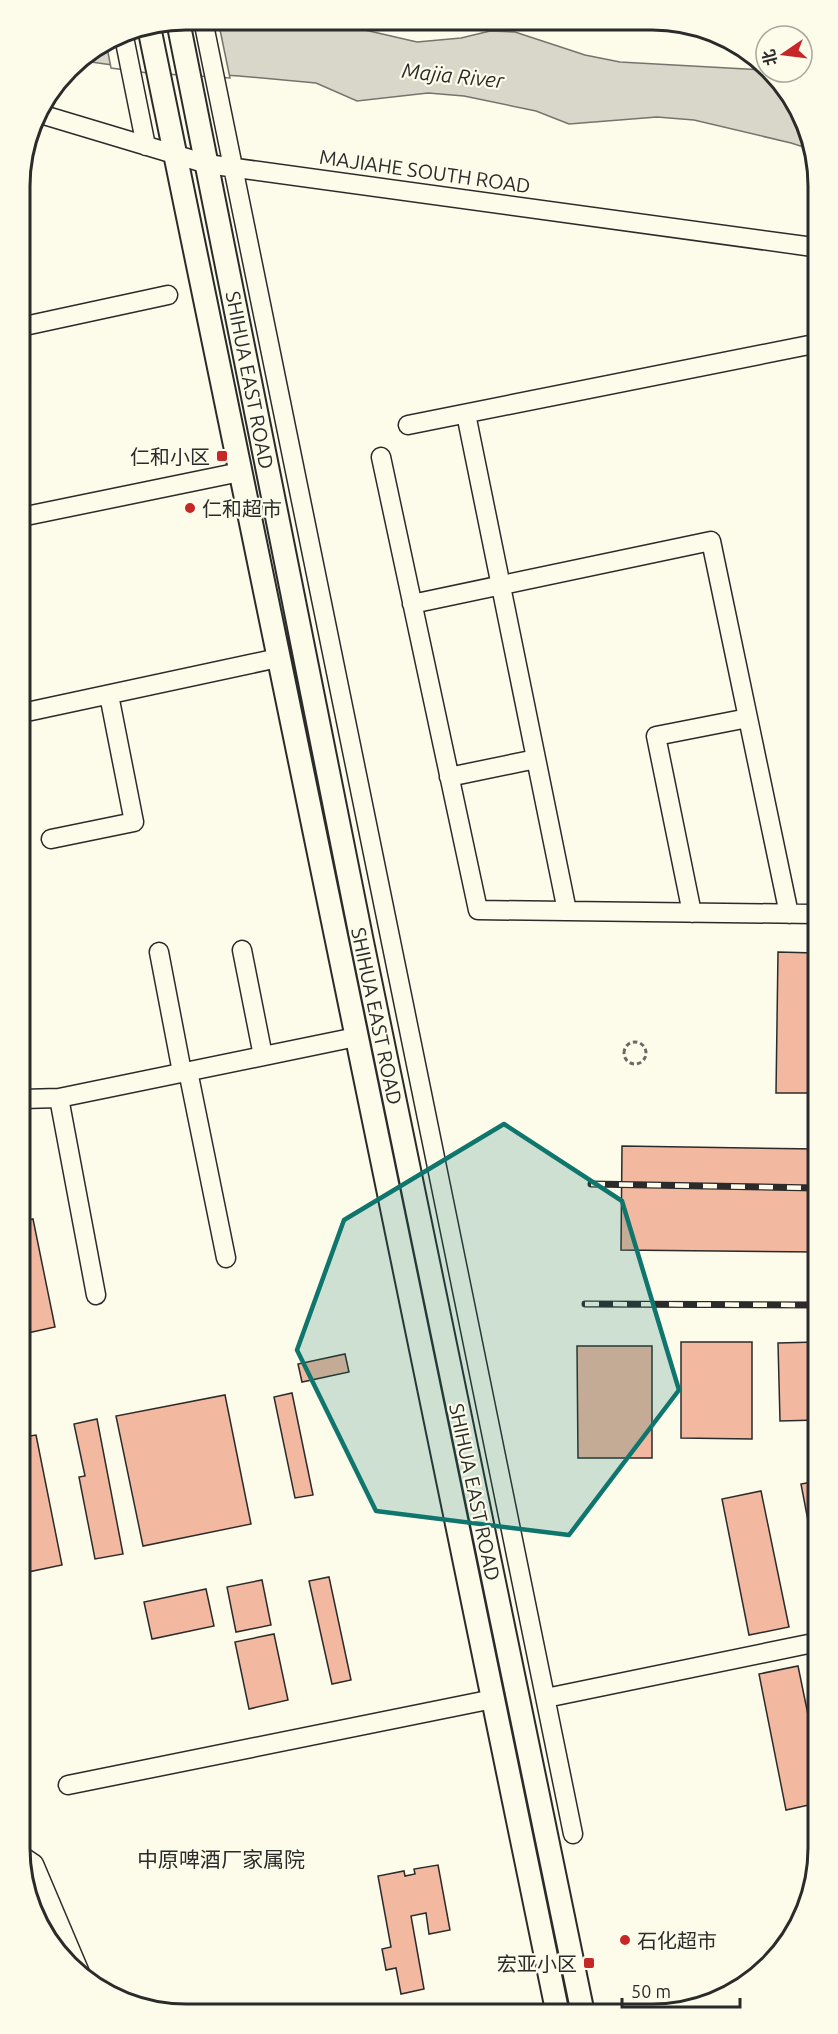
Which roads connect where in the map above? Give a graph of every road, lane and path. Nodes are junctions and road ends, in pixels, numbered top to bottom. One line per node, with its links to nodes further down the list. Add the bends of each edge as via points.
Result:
1 (180, 30): 8 (main road, SHIHUA EAST ROAD)
2 (205, 30): 9 (street)
3 (151, 34): 7 (main road, SHIHUA EAST ROAD)
4 (125, 42): 6 (street)
5 (47, 116): 6 (street, MAJIAHE SOUTH ROAD)
6 (146, 146): 7 (street, MAJIAHE SOUTH ROAD)
7 (176, 156): 8 (street, MAJIAHE SOUTH ROAD); 17 (main road, SHIHUA EAST ROAD)
8 (207, 164): 9 (street, MAJIAHE SOUTH ROAD); 50 (main road, SHIHUA EAST ROAD, via 362,942)
9 (234, 168): 10 (street, MAJIAHE SOUTH ROAD); 43 (street)
10 (808, 245)
11 (168, 295): 12 (street)
12 (30, 325)
13 (808, 345): 14 (street)
14 (466, 414): 15 (street); 19 (street)
15 (408, 425)
16 (381, 457): 20 (street)
17 (240, 472): 18 (street); 21 (main road, SHIHUA EAST ROAD)
18 (30, 515)
19 (500, 585): 20 (street); 24 (street, via 711,541); 25 (street)
20 (412, 604): 26 (street)
21 (278, 658): 22 (street); 34 (main road, SHIHUA EAST ROAD)
22 (109, 694): 23 (street); 27 (street, via 134,822)
23 (30, 711)
24 (748, 718): 29 (street, via 656,736); 30 (street)
25 (536, 759): 26 (street); 28 (street)
26 (449, 777): 28 (street, via 478,910)
27 (51, 839)
28 (567, 911): 29 (street)
29 (692, 913): 30 (street)
30 (789, 914): 31 (street)
31 (808, 914)
32 (242, 950): 36 (street)
33 (159, 952): 37 (street)
34 (356, 1037): 36 (street); 44 (main road, SHIHUA EAST ROAD)
35 (635, 1042): 35 (path, via 626,1046 624,1056 635,1064 646,1056 644,1047)
36 (263, 1056): 37 (street)
37 (185, 1072): 38 (street); 40 (street)
38 (59, 1098): 39 (street); 41 (street)
39 (30, 1099)
40 (226, 1258)
41 (96, 1295)
42 (808, 1644): 43 (street)
43 (546, 1698): 46 (street)
44 (493, 1699): 45 (street); 49 (main road, SHIHUA EAST ROAD)
45 (68, 1785)
46 (573, 1834)
47 (31, 1862): 48 (street)
48 (72, 1954)
49 (556, 2004)
50 (581, 2004)

